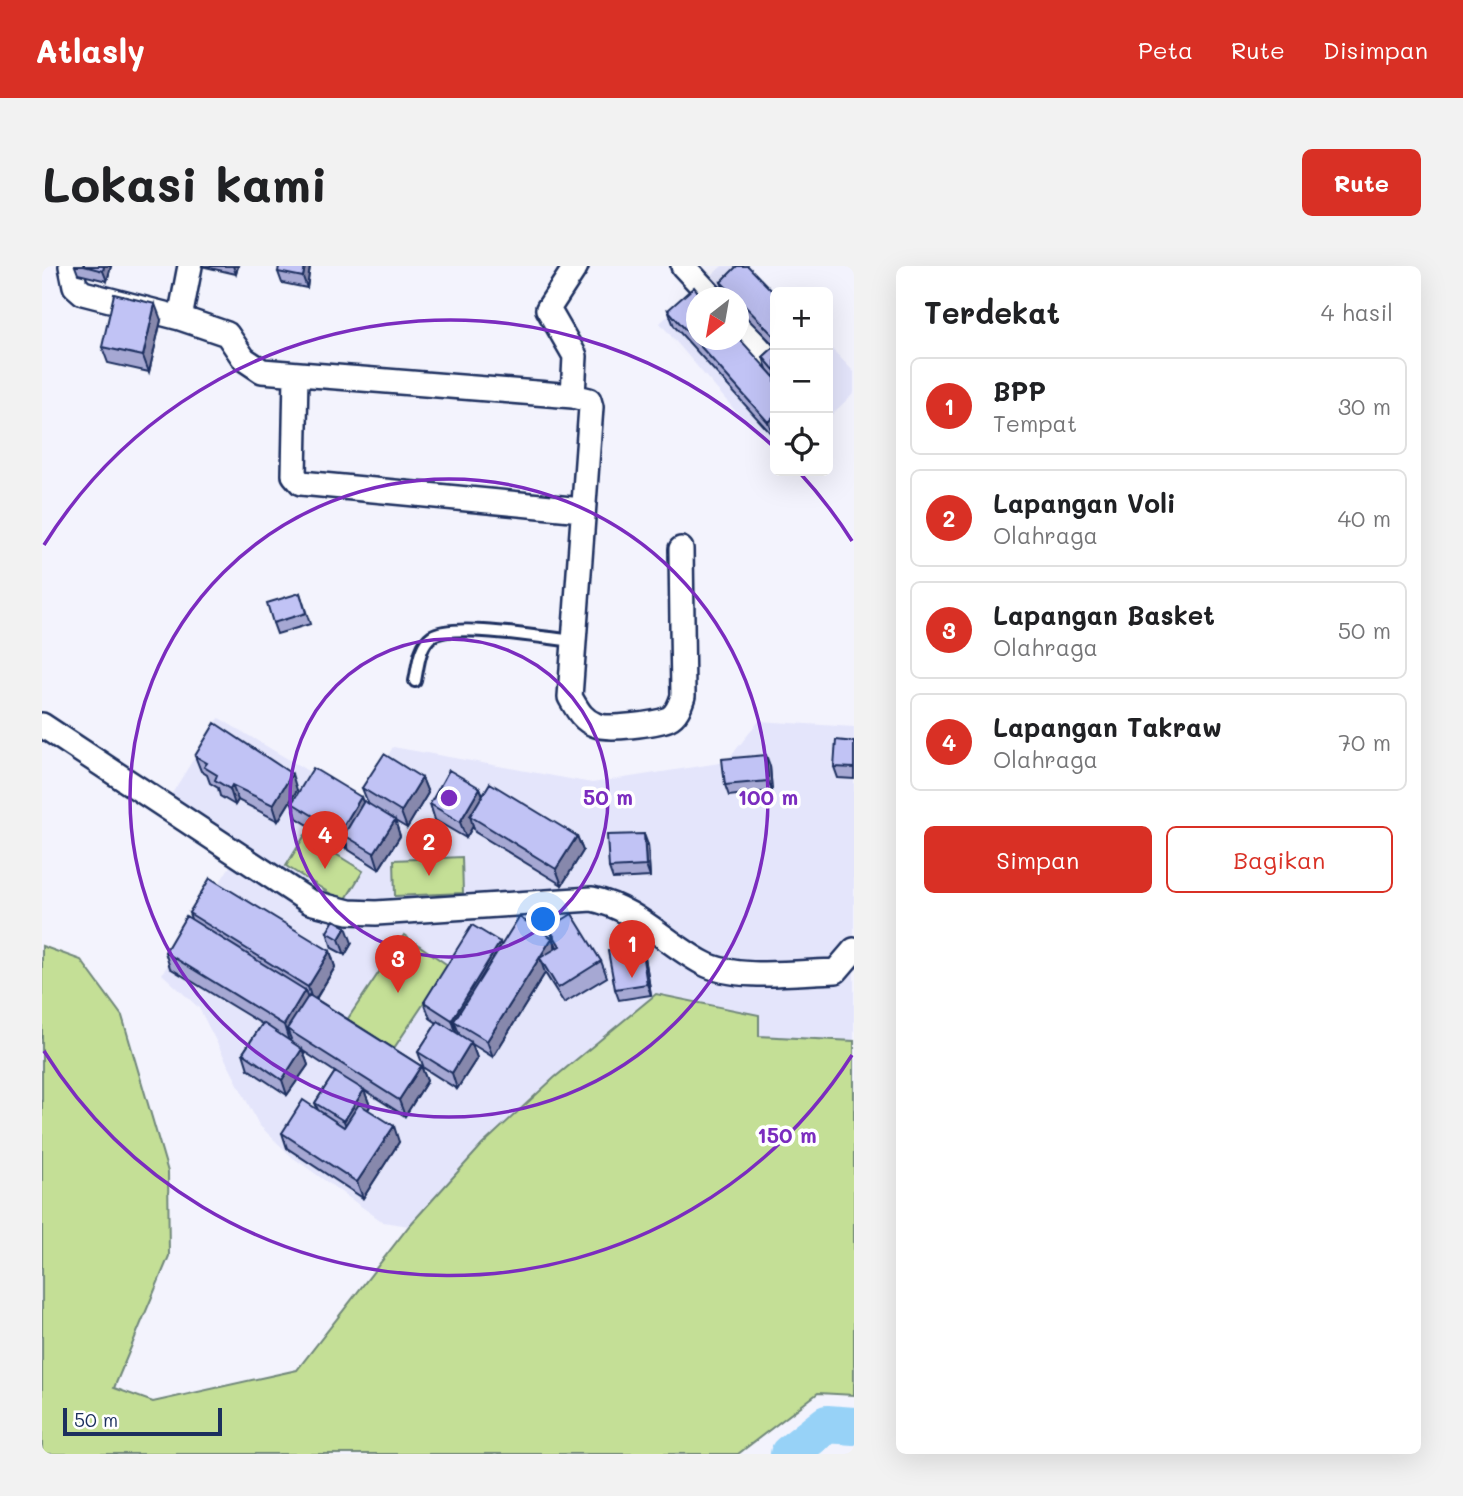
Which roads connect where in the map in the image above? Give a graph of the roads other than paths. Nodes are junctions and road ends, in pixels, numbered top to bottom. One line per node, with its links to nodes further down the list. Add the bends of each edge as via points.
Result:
1 (71, 266): 6 (street, via 75,286 83,293)
2 (190, 266): 6 (street)
3 (576, 266): 10 (street, via 548,309 575,356)
4 (683, 266): 5 (street)
5 (703, 287)
6 (180, 317): 9 (street, via 227,334 252,366)
7 (749, 338): 8 (street)
8 (765, 355)
9 (296, 375): 10 (street); 11 (street, via 294,475 301,483)
10 (573, 396): 11 (street, via 585,397 591,407)
11 (582, 510): 13 (street)
12 (681, 549): 13 (street, via 683,696 669,719 606,728 579,713 570,697)
13 (574, 641): 14 (lane, via 457,629 433,635 425,644)
14 (415, 681)
15 (42, 725): 16 (street, via 310,902 376,913 592,899 621,908 703,963 736,972 836,971)
16 (854, 950)

